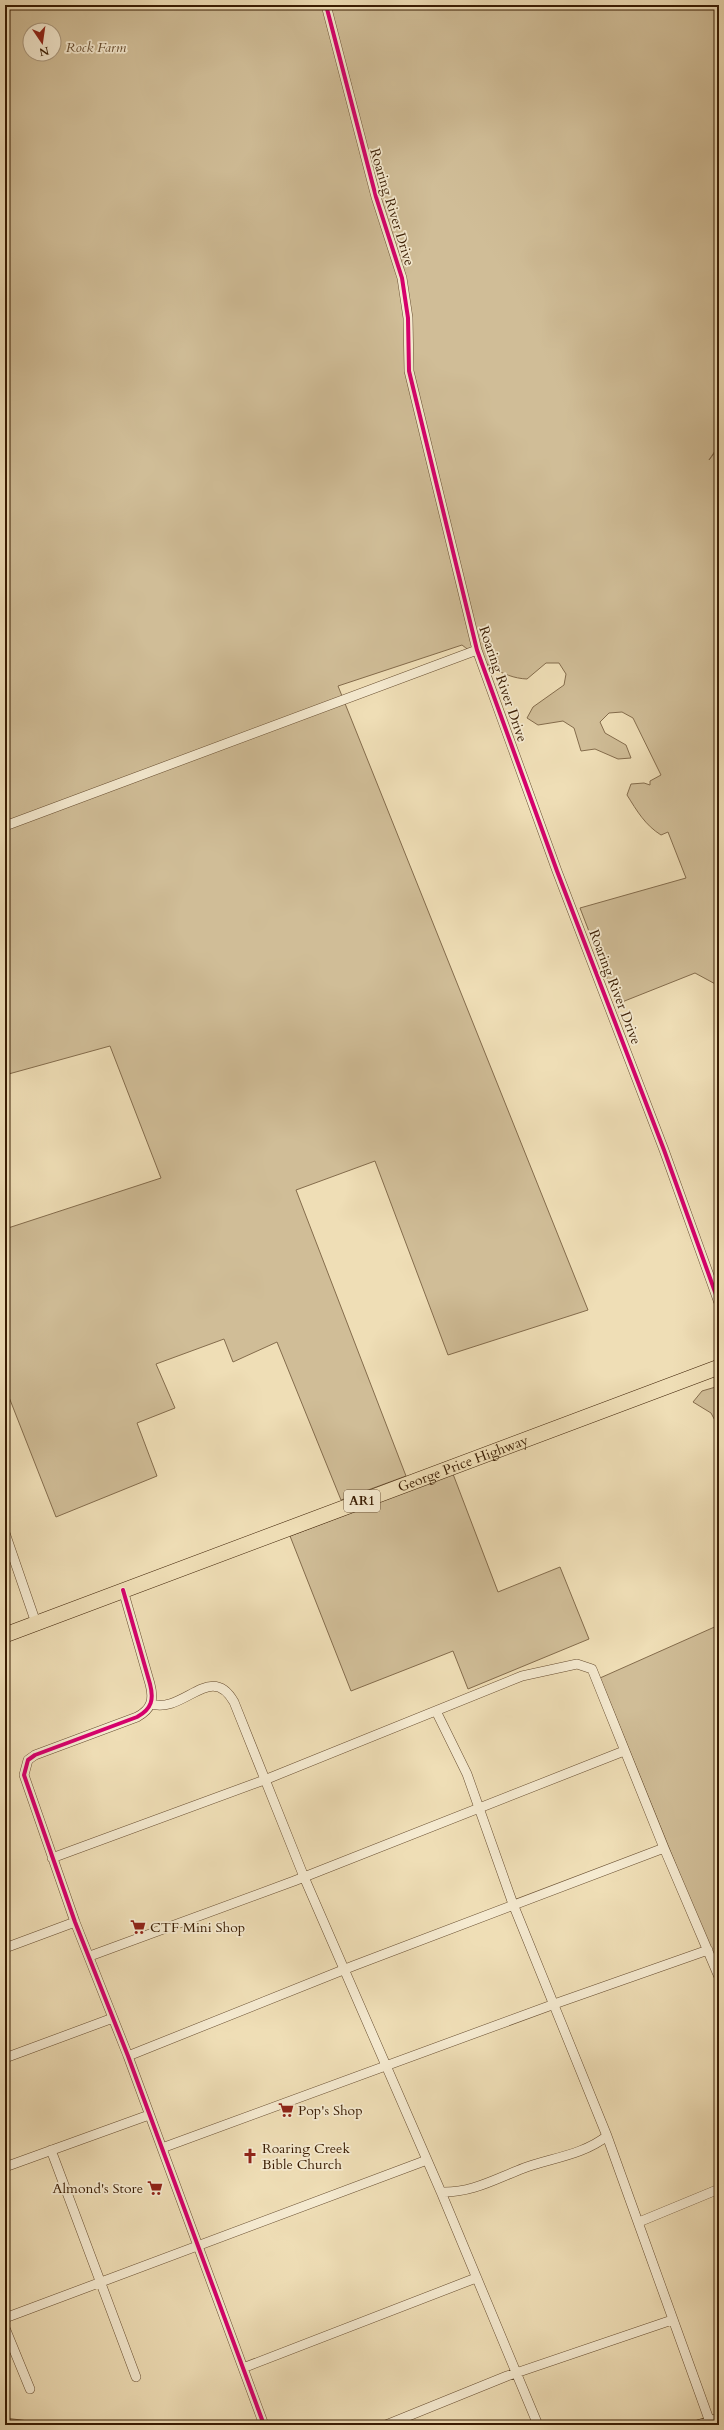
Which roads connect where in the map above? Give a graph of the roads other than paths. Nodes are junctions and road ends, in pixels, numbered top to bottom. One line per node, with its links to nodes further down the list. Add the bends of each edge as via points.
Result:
1 (326, 5): 2 (street, Roaring River Drive, via 376,197 402,278 408,318 409,371)
2 (477, 650): 3 (street); 4 (street, Roaring River Drive)
3 (5, 826)
4 (719, 1303)
5 (719, 1368): 7 (highway, George Price Highway / AR1)
6 (5, 1533): 8 (street)
7 (123, 1590): 8 (highway, George Price Highway / AR1); 10 (street, via 150,1684)
8 (36, 1623): 9 (highway, George Price Highway / AR1)
9 (5, 1635)
10 (151, 1704): 13 (street, via 171,1704 208,1686 215,1685 226,1689); 16 (street, via 137,1717 44,1751 28,1760 24,1767 26,1785)
11 (436, 1711): 12 (street, via 522,1676 577,1664 592,1669); 13 (street); 14 (street, via 467,1774)
12 (624, 1750): 14 (street); 15 (street)
13 (267, 1779): 16 (street); 17 (street)
14 (478, 1807): 17 (street); 18 (street)
15 (664, 1848): 18 (street); 21 (street)
16 (52, 1858): 19 (street)
17 (304, 1877): 22 (street); 23 (street)
18 (513, 1904): 23 (street); 25 (street)
19 (75, 1922): 20 (street); 22 (street)
20 (5, 1948)
21 (708, 1950): 24 (street); 25 (street)
22 (90, 1956): 26 (street)
23 (345, 1969): 27 (street); 29 (street)
24 (719, 1977)
25 (552, 2005): 29 (street); 31 (street)
26 (113, 2018): 27 (street); 28 (street)
27 (128, 2056): 30 (street)
28 (5, 2058)
29 (386, 2066): 32 (street); 34 (street)
30 (149, 2115): 32 (street); 33 (street)
31 (607, 2136): 37 (street, via 598,2144 550,2162 525,2168 479,2188); 38 (street)
32 (162, 2148): 39 (street)
33 (52, 2150): 35 (street); 41 (street)
34 (427, 2160): 37 (street); 39 (street)
35 (5, 2167)
36 (719, 2189): 38 (street)
37 (441, 2192): 40 (street)
38 (639, 2222): 43 (street)
39 (198, 2247): 41 (street); 45 (street)
40 (476, 2278): 45 (street); 46 (street)
41 (102, 2283): 42 (street); 47 (street)
42 (5, 2318)
43 (672, 2320): 46 (street); 50 (street)
44 (5, 2328): 48 (street)
45 (243, 2368): 51 (street)
46 (516, 2373): 52 (street); 53 (street)
47 (136, 2377)
48 (30, 2389)
49 (719, 2418): 50 (street)
50 (710, 2423): 54 (street)
51 (264, 2425)
52 (386, 2425)
53 (538, 2425)
54 (697, 2425)

